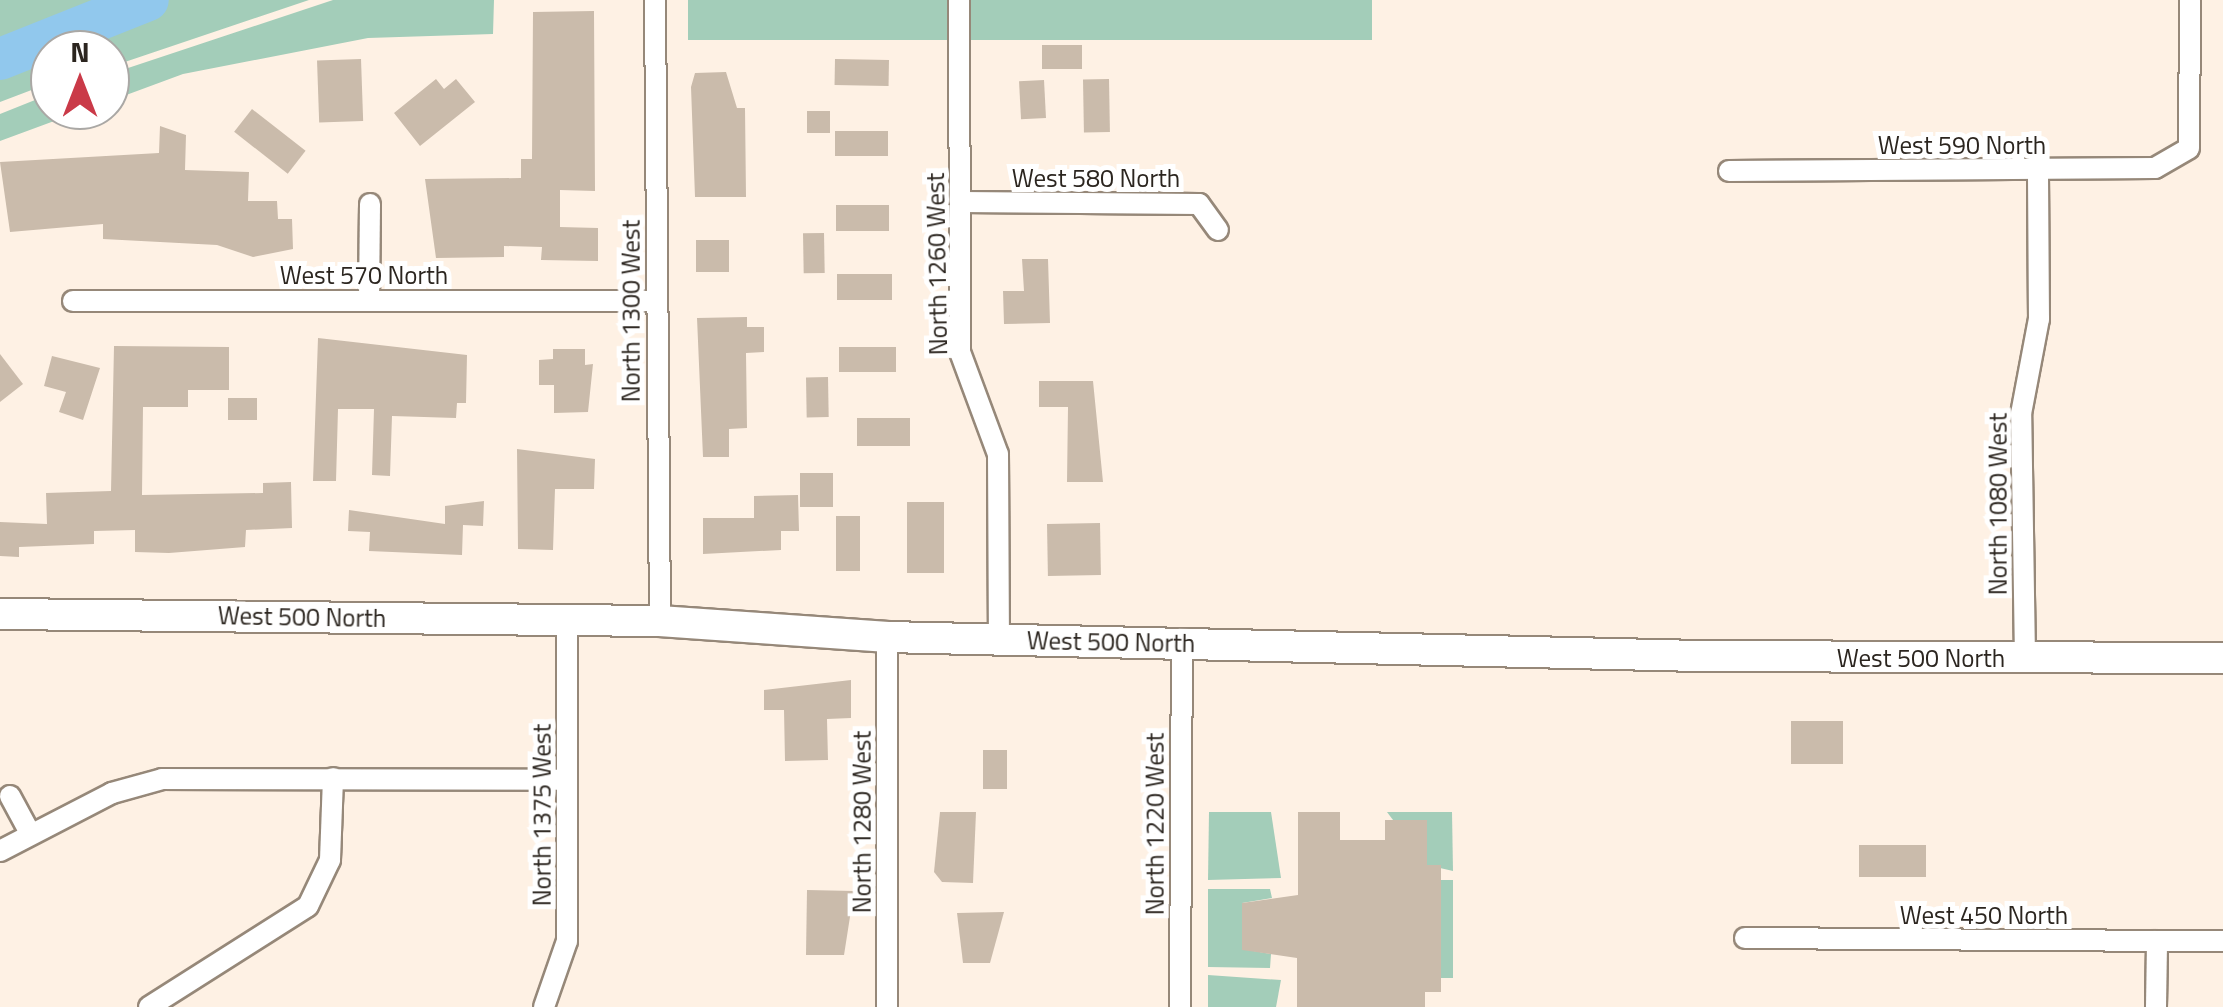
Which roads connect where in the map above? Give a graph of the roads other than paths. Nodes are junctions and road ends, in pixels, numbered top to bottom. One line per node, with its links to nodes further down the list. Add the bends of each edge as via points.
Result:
1 (655, 0): 11 (street, North 1300 West)
2 (959, 0): 6 (street, North 1260 West)
3 (2190, 0): 4 (street, West 590 North, via 2189,148 2154,168)
4 (2038, 170): 5 (street, West 590 North); 18 (street, North 1080 West, via 2039,319 2021,414)
5 (1729, 171)
6 (961, 202): 8 (street, West 580 North, via 1199,204); 16 (street, North 1260 West, via 960,352 998,454)
7 (370, 204): 10 (street)
8 (1218, 230)
9 (73, 300): 10 (street, West 570 North)
10 (369, 300): 11 (street, West 570 North)
11 (655, 302): 14 (street, North 1300 West)
12 (0, 614): 13 (street, West 500 North)
13 (567, 619): 14 (street, West 500 North); 21 (street, North 1375 West)
14 (660, 621): 15 (street, West 500 North)
15 (887, 638): 16 (street, West 500 North); 30 (street, North 1280 West)
16 (999, 641): 17 (street, West 500 North)
17 (1182, 642): 18 (street, West 500 North); 31 (street, North 1220 West)
18 (2025, 658): 19 (street, West 500 North)
19 (2223, 658)
20 (332, 778): 21 (street); 23 (street, via 162,779); 28 (street, via 330,860 308,906)
21 (566, 780): 29 (street, North 1375 West, via 567,941)
22 (10, 796): 23 (street)
23 (30, 833): 24 (street)
24 (0, 851)
25 (1745, 938): 26 (street, West 450 North)
26 (2157, 941): 27 (street, West 450 North); 32 (street)
27 (2223, 941)
28 (149, 1007)
29 (544, 1007)
30 (887, 1007)
31 (1180, 1007)
32 (2156, 1007)

